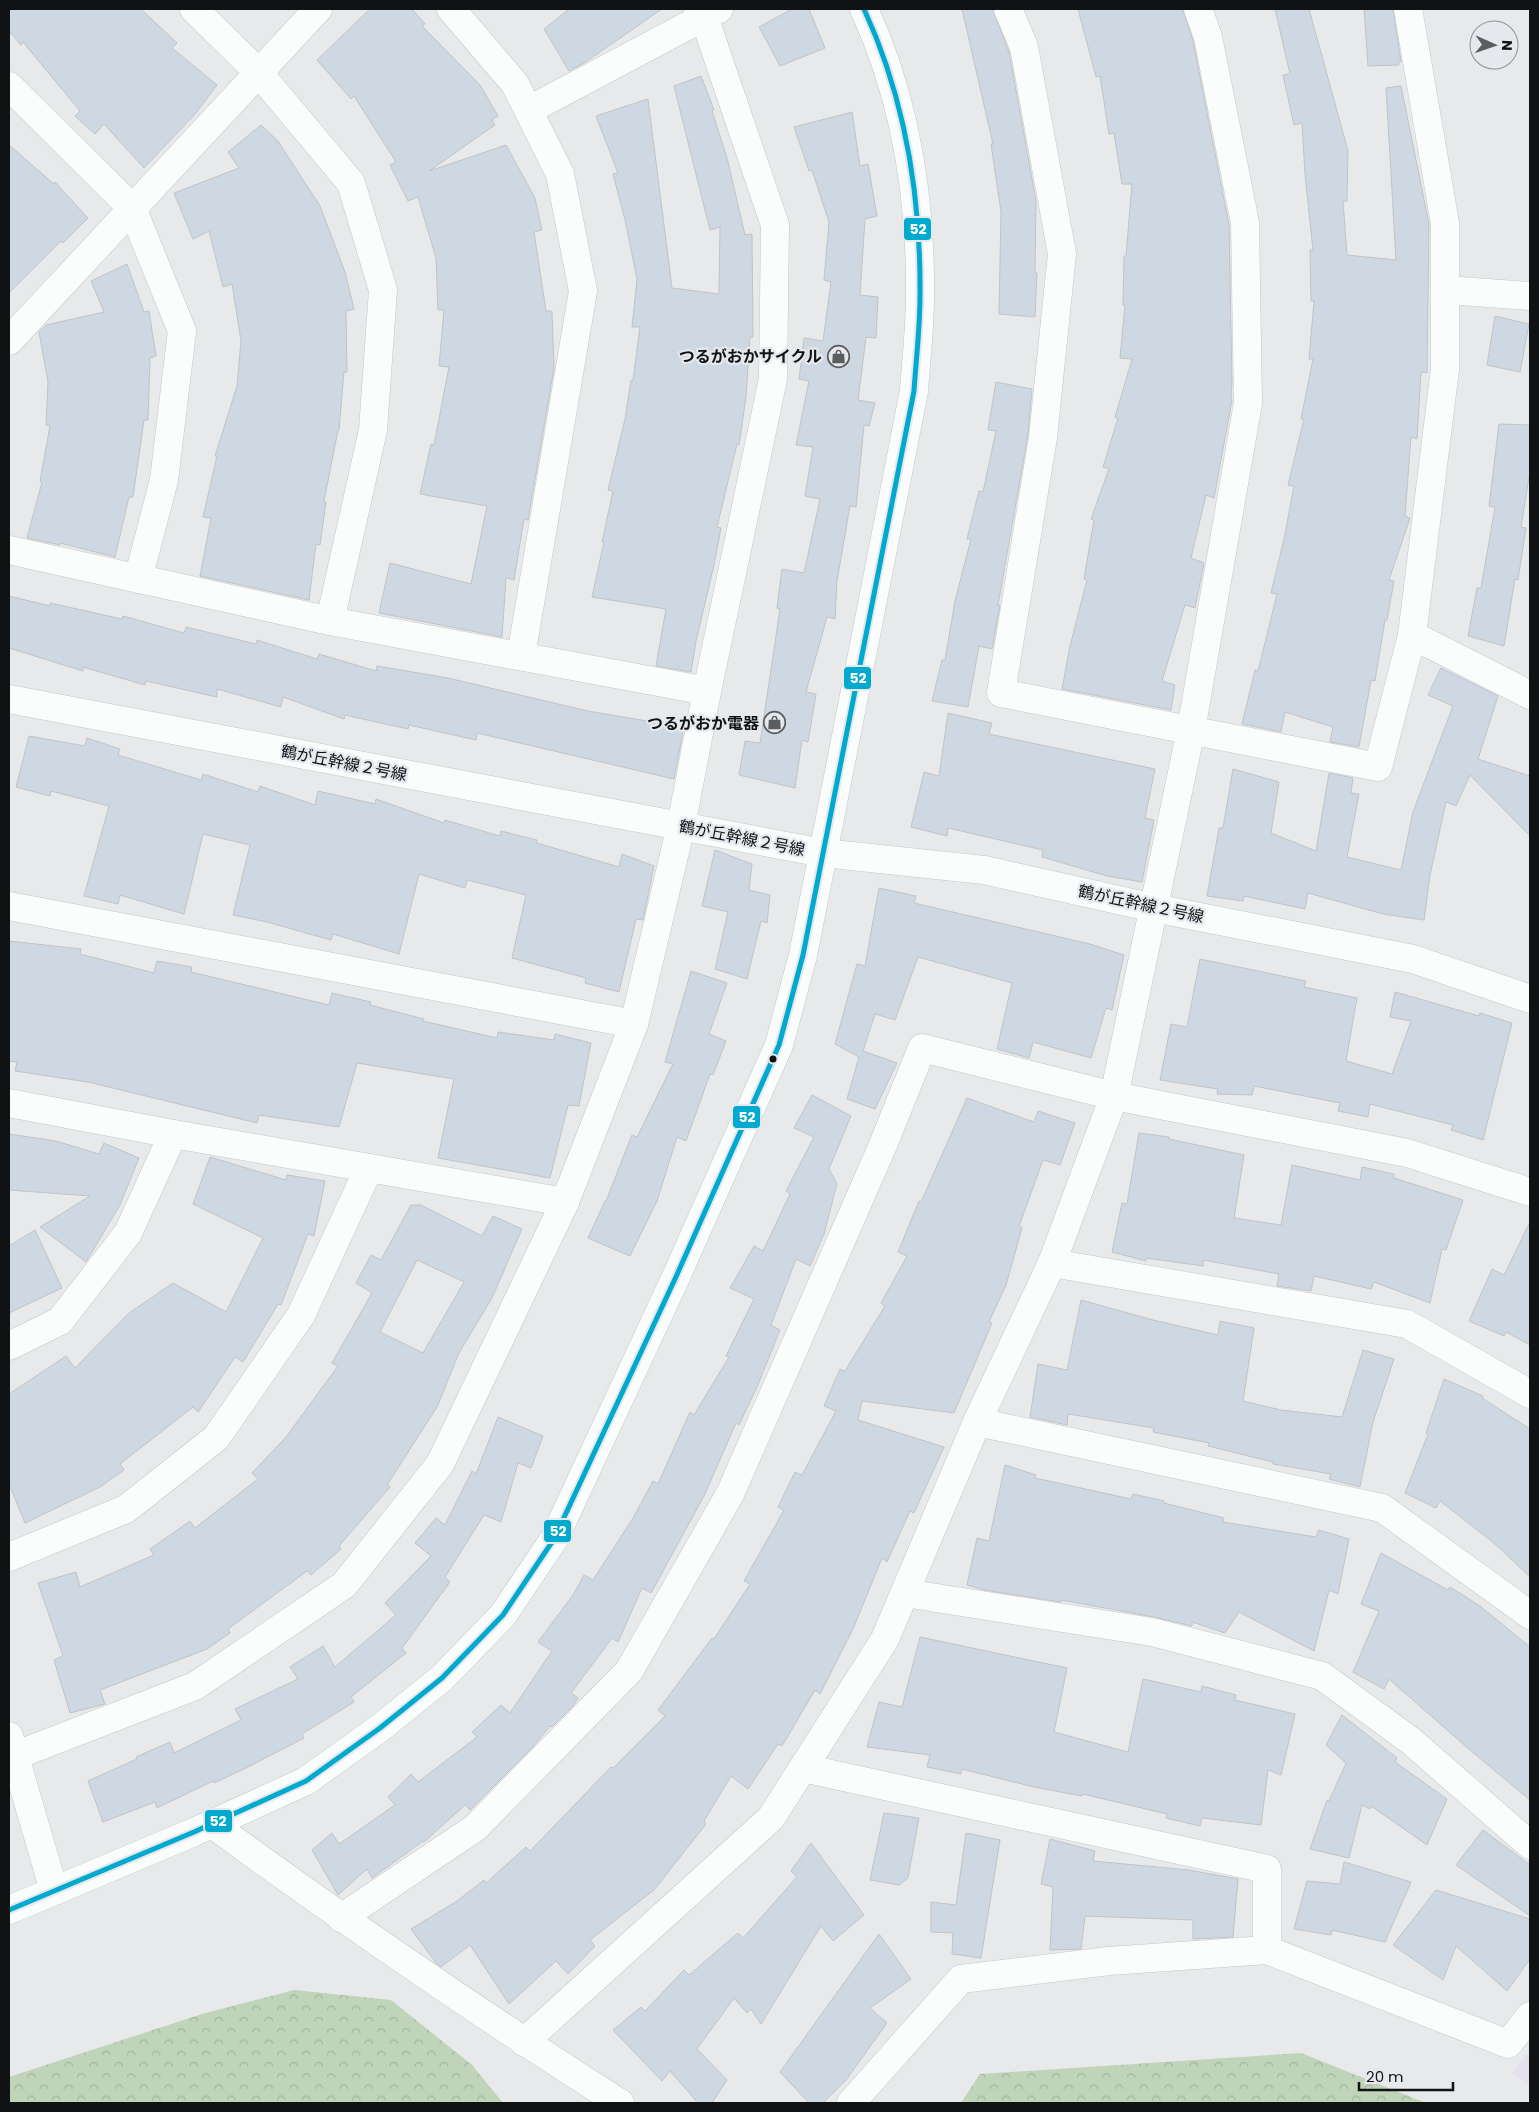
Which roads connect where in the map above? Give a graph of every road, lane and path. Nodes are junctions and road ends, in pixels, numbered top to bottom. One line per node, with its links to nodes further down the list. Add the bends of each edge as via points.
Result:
1 (194, 9): 9 (street)
2 (318, 9): 9 (street)
3 (451, 9): 11 (street, via 515,84)
4 (864, 9): 26 (street, via 876,35 903,122 917,206 920,297 914,391)
5 (1008, 9): 24 (street, via 1024,47 1062,254 1043,436 1000,693)
6 (1198, 9): 24 (street, via 1208,37 1245,223 1248,403)
7 (1408, 9): 13 (street, via 1445,223)
8 (707, 11): 11 (street); 21 (street, via 775,225 773,379)
9 (258, 72): 12 (street); 18 (street, via 351,182 383,290 373,430)
10 (9, 86): 12 (street)
11 (529, 110): 20 (street, via 560,174 584,291)
12 (132, 208): 15 (street); 17 (street, via 182,331 164,480)
13 (1446, 290): 14 (street); 19 (street, via 1446,369)
14 (1530, 296)
15 (9, 341)
16 (9, 550): 17 (street)
17 (138, 579): 18 (street)
18 (330, 621): 20 (street)
19 (1412, 635): 22 (street); 24 (street, via 1378,767)
20 (521, 656): 21 (street)
21 (707, 691): 25 (street)
22 (1530, 695)
23 (9, 700): 25 (street, 鶴が丘幹線２号線)
24 (1190, 730): 28 (street)
25 (681, 826): 26 (street, 鶴が丘幹線２号線); 30 (street)
26 (823, 853): 28 (street, 鶴が丘幹線２号線, via 984,870); 46 (street, via 803,955 779,1045 554,1539 503,1615 442,1678 306,1781)
27 (9, 906): 30 (street)
28 (1154, 908): 29 (street, 鶴が丘幹線２号線, via 1413,959); 31 (street)
29 (1530, 999)
30 (634, 1024): 36 (street)
31 (1114, 1096): 35 (street, via 1407,1153); 37 (street); 50 (street, via 922,1048 730,1494 629,1671 475,1828)
32 (9, 1103): 33 (street)
33 (173, 1134): 34 (street); 38 (street, via 123,1240 60,1321)
34 (369, 1168): 36 (street); 41 (street, via 301,1316 216,1438 126,1509)
35 (1530, 1192)
36 (565, 1202): 44 (street, via 440,1464 344,1585 195,1686)
37 (1052, 1263): 39 (street, via 1407,1324); 40 (street)
38 (9, 1346)
39 (1530, 1394)
40 (977, 1422): 42 (street); 43 (street, via 1382,1508)
41 (9, 1557)
42 (905, 1593): 45 (street, via 885,1639); 47 (street, via 1152,1632 1322,1676 1411,1741)
43 (1530, 1615)
44 (11, 1750): 48 (street)
45 (803, 1768): 51 (street, via 1267,1869); 53 (street, via 771,1818)
46 (212, 1824): 48 (street); 50 (street)
47 (1530, 1845)
48 (54, 1891): 49 (street)
49 (9, 1910)
50 (341, 1918): 53 (street)
51 (1266, 1950): 52 (street, via 1508,2044); 55 (street, via 1109,1961 961,1979)
52 (1530, 2016)
53 (524, 2042): 54 (street)
54 (620, 2103)
55 (851, 2103)

